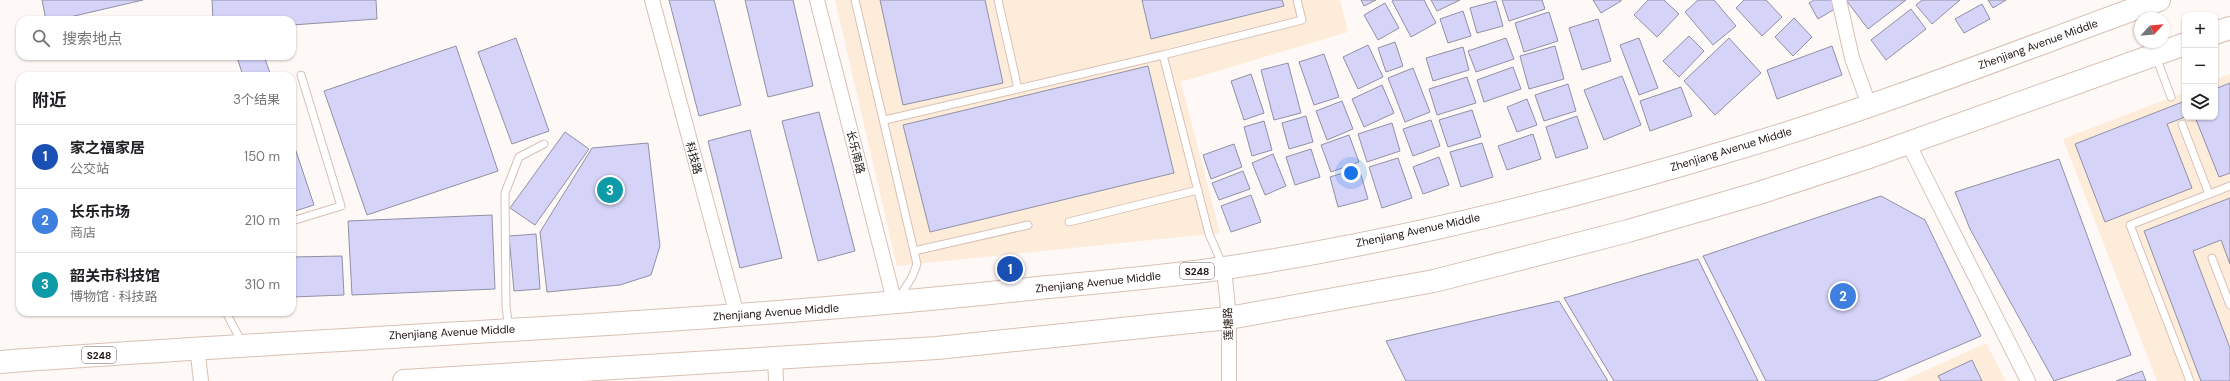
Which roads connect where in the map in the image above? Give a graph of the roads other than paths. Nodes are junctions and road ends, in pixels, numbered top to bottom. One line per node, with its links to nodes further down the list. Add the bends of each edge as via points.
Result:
1 (652, 0): 32 (street, 科技路)
2 (817, 0): 30 (street, 长乐南路)
3 (855, 0): 17 (lane)
4 (998, 0): 14 (lane)
5 (1297, 0): 11 (lane, via 1302,20)
6 (1839, 0): 16 (street, via 1852,58)
7 (2159, 0): 16 (main road, Zhenjiang Avenue Middle / S248)
8 (2230, 28): 9 (main road)
9 (2218, 32)
10 (2182, 45): 12 (main road)
11 (1163, 55): 14 (lane); 22 (lane)
12 (2155, 55): 15 (lane); 19 (main road)
13 (301, 75): 24 (lane, via 341,206)
14 (1018, 89): 17 (lane)
15 (2171, 97)
16 (1869, 105): 29 (main road, Zhenjiang Avenue Middle / S248, via 1744,147 1610,185 1418,232)
17 (884, 120): 27 (lane)
18 (2182, 124): 23 (lane)
19 (1908, 143): 34 (main road, via 1759,194 1442,279); 44 (street)
20 (544, 144): 35 (lane, via 519,157 505,193 506,307)
21 (2230, 186): 23 (lane)
22 (1198, 190): 25 (lane); 29 (lane, via 1211,239)
23 (2209, 194): 45 (lane, via 2130,225)
24 (296, 220)
25 (1070, 222)
26 (1028, 225): 27 (lane)
27 (914, 251): 30 (lane, via 917,264 912,277)
28 (2212, 258): 31 (lane)
29 (1224, 268): 30 (main road, Zhenjiang Avenue Middle / S248); 34 (street, 莲塘路)
30 (894, 304): 32 (main road, Zhenjiang Avenue Middle / S248)
31 (2230, 305)
32 (737, 315): 35 (main road, Zhenjiang Avenue Middle / S248)
33 (228, 316): 36 (lane)
34 (1229, 318): 38 (main road, via 937,348); 43 (street, 莲塘路)
35 (509, 329): 36 (main road, Zhenjiang Avenue Middle / S248)
36 (242, 345): 37 (main road, Zhenjiang Avenue Middle / S248)
37 (197, 347): 39 (main road, Zhenjiang Avenue Middle / S248); 40 (street)
38 (775, 358): 41 (main road); 42 (street)
39 (0, 362)
40 (201, 381)
41 (404, 381)
42 (776, 381)
43 (1229, 381)
44 (2028, 381)
45 (2190, 381)

